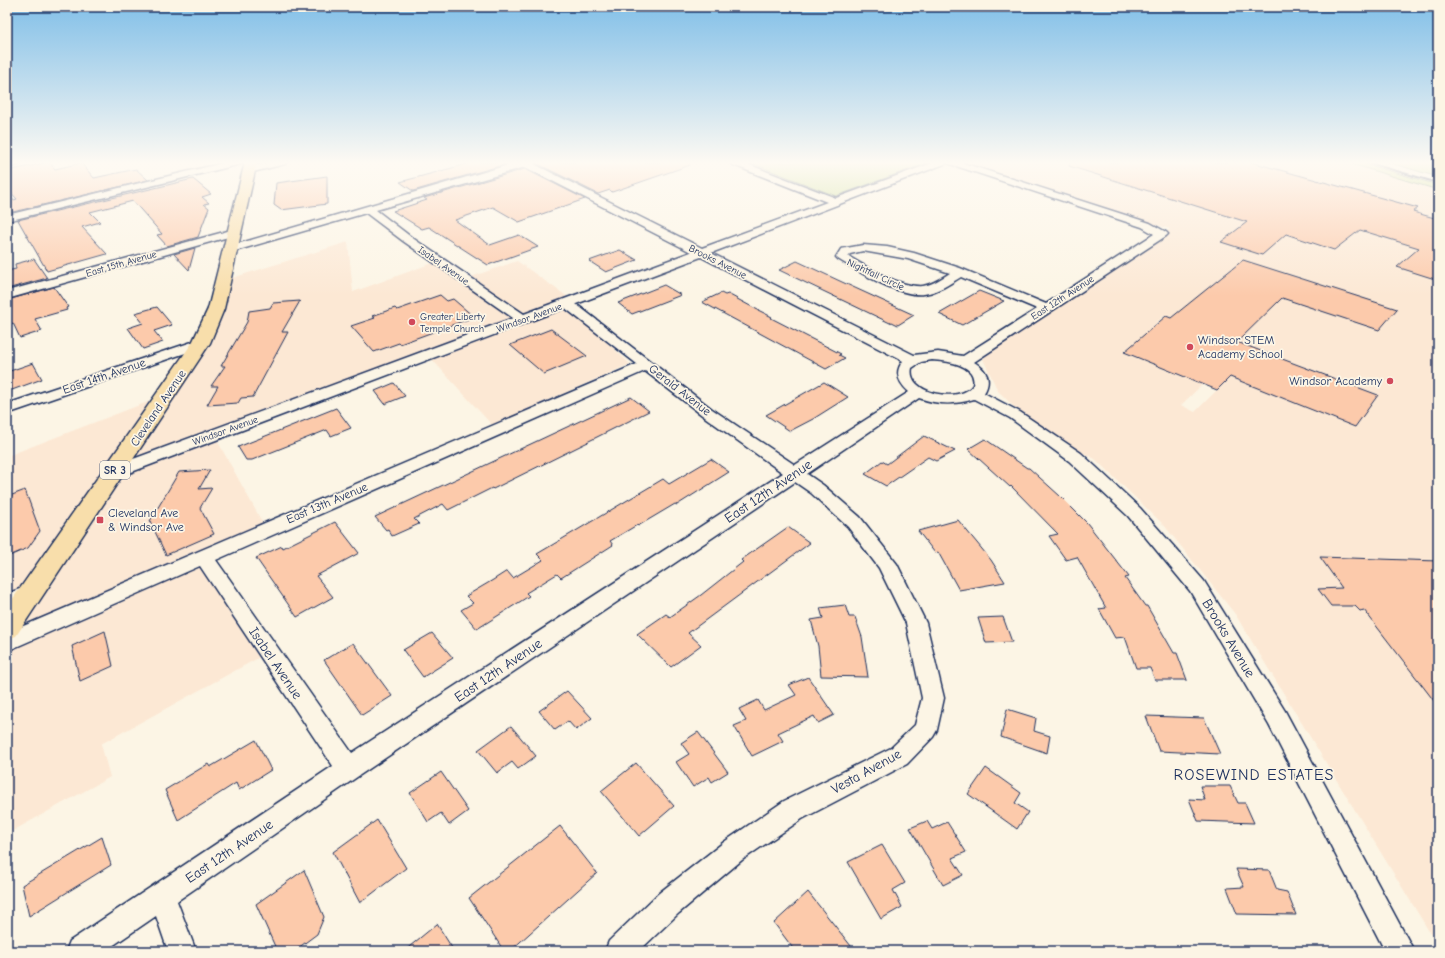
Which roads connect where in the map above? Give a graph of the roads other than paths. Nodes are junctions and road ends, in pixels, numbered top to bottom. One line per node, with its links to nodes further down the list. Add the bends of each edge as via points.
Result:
1 (58, 207): 8 (street)
2 (239, 207): 9 (main road, Cleveland Avenue / SR 3)
3 (376, 207): 7 (street, East 15th Avenue)
4 (612, 207): 10 (street, Brooks Avenue)
5 (823, 207): 10 (street, Windsor Avenue)
6 (1087, 207): 14 (street, East 12th Avenue, via 1146,226 1162,234)
7 (368, 209): 9 (street, East 15th Avenue); 15 (street, Isabel Avenue)
8 (7, 218)
9 (233, 240): 12 (street, East 15th Avenue); 16 (main road, Cleveland Avenue / SR 3, via 216,309)
10 (700, 252): 13 (street, Windsor Avenue); 17 (street, Brooks Avenue)
11 (959, 272): 11 (street, Nightfall Circle, via 932,262 862,248 845,251 842,257 857,267 910,290 931,288); 14 (street, Nightfall Circle)
12 (7, 296)
13 (567, 303): 15 (street, Windsor Avenue); 19 (street, Gerald Avenue)
14 (1045, 308): 18 (street, East 12th Avenue)
15 (522, 319): 23 (street, Windsor Avenue)
16 (201, 343): 22 (street, East 14th Avenue); 23 (main road, Cleveland Avenue / SR 3)
17 (913, 360): 18 (street, via 943,356); 20 (street, via 906,365 904,379)
18 (964, 362): 21 (street, via 979,374 982,381)
19 (647, 365): 24 (street, Gerald Avenue, via 707,412); 25 (street, East 13th Avenue)
20 (918, 392): 21 (street, via 942,399 966,398); 24 (street, East 12th Avenue)
21 (975, 394): 35 (street, Brooks Avenue, via 1015,415 1075,457 1134,512 1197,586 1276,718)
22 (7, 409)
23 (115, 472): 26 (main road, Cleveland Avenue / SR 3)
24 (796, 473): 30 (street, East 12th Avenue); 34 (street, Vesta Avenue, via 854,522 887,564 916,623 932,690 933,698 925,730 899,756 793,810 733,851 669,903)
25 (204, 557): 29 (street, East 13th Avenue); 30 (street, Isabel Avenue)
26 (32, 592): 27 (street); 28 (main road, Cleveland Avenue / SR 3)
27 (7, 603)
28 (7, 628)
29 (7, 642)
30 (349, 769): 31 (street, East 12th Avenue)
31 (162, 896): 32 (street, East 12th Avenue); 33 (street)
32 (80, 951)
33 (182, 951)
34 (619, 951)
35 (1400, 951)

